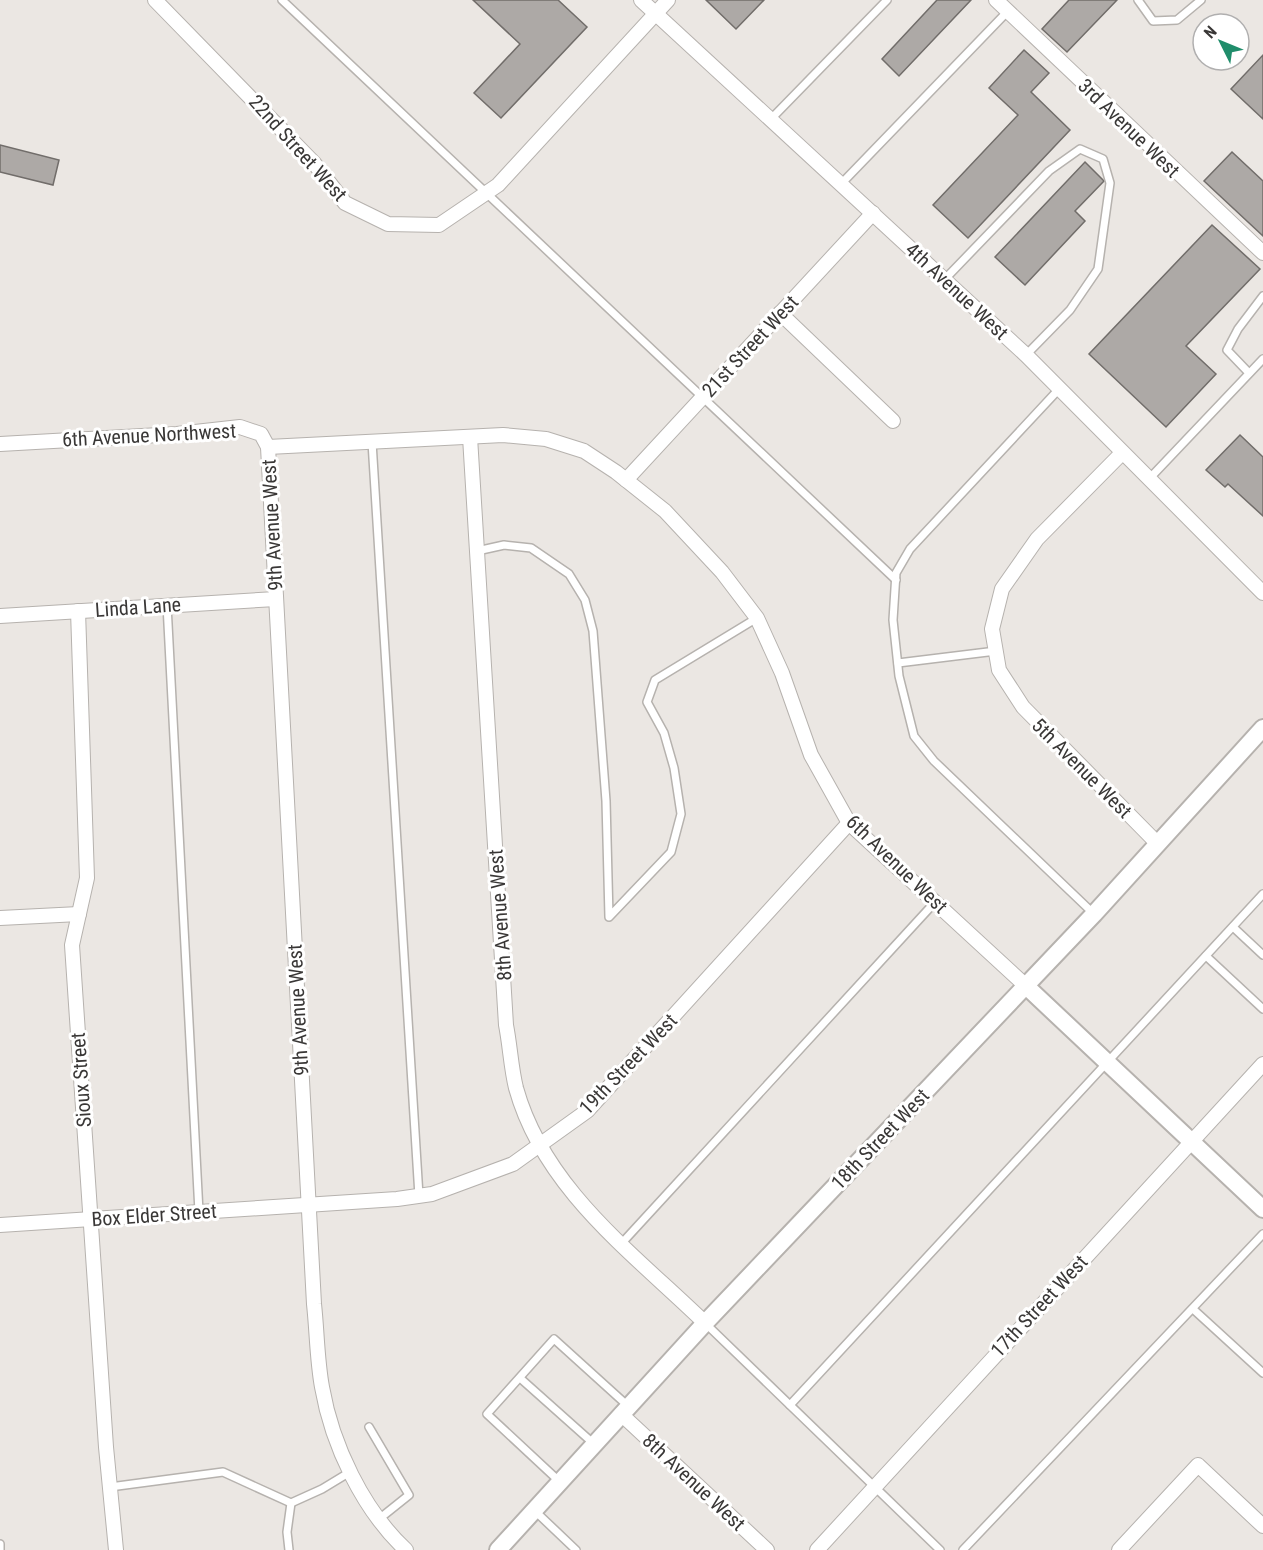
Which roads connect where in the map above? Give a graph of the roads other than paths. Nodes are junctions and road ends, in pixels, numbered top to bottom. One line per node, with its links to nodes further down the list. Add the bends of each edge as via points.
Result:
1 (155, 0): 13 (street, 22nd Street West, via 315,163 345,203 388,224 440,225)
2 (282, 0): 13 (lane)
3 (641, 0): 10 (street, 4th Avenue West)
4 (668, 0): 10 (street, 22nd Street West)
5 (887, 0): 11 (lane)
6 (996, 0): 9 (street, 3rd Avenue West)
7 (1138, 0): 8 (lane, via 1153,21 1177,20)
8 (1201, 0)
9 (1008, 11): 12 (lane); 15 (street, 3rd Avenue West)
10 (656, 14): 11 (street, 4th Avenue West); 13 (street, 22nd Street West)
11 (771, 119): 12 (street, 4th Avenue West)
12 (842, 184): 14 (street, 4th Avenue West)
13 (486, 194): 23 (lane)
14 (873, 213): 16 (street, 4th Avenue West); 18 (street, 21st Street West)
15 (1263, 254)
16 (945, 279): 19 (street, 4th Avenue West); 19 (lane, via 1049,171 1080,149 1103,159 1110,183 1098,269 1070,310)
17 (1263, 296): 21 (lane, via 1227,350)
18 (780, 313): 23 (street, 21st Street West); 24 (street)
19 (1026, 355): 22 (street, 4th Avenue West)
20 (1263, 359): 21 (lane)
21 (1249, 373): 30 (lane)
22 (1060, 388): 29 (street, 4th Avenue West); 33 (lane, via 910,549)
23 (703, 397): 31 (street, 21st Street West); 33 (lane)
24 (892, 421)
25 (470, 437): 26 (street); 31 (street, 6th Avenue West, via 546,439 584,451); 32 (street, 8th Avenue West)
26 (372, 442): 28 (street); 59 (lane)
27 (0, 444): 28 (street, 6th Avenue Northwest, via 240,427 261,434)
28 (268, 447): 35 (street, 9th Avenue West)
29 (1121, 454): 30 (street, 4th Avenue West); 40 (street, via 1037,539 1002,589 992,629)
30 (1148, 479): 34 (street, 4th Avenue West)
31 (626, 480): 39 (street, 6th Avenue West, via 665,511 722,572)
32 (477, 551): 39 (lane, via 504,545 531,548 569,574 585,600 594,642 606,801 609,917 671,852 681,814 664,733 647,702 655,680); 58 (street, 8th Avenue West, via 506,1025 516,1088)
33 (896, 580): 41 (lane, via 893,620)
34 (1263, 593)
35 (276, 598): 36 (street, Linda Lane); 61 (street, 9th Avenue West)
36 (167, 605): 37 (street, Linda Lane); 62 (lane)
37 (78, 611): 38 (street, Linda Lane); 47 (street, Sioux Street, via 87,878)
38 (0, 616)
39 (757, 618): 43 (street, 6th Avenue West, via 782,673 811,755)
40 (996, 651): 41 (lane); 44 (street, 5th Avenue West, via 999,670 1023,707)
41 (898, 663): 48 (lane, via 914,736 934,761)
42 (1263, 728): 44 (street, 18th Street West)
43 (849, 823): 46 (street, 6th Avenue West); 58 (street, 19th Street West, via 586,1111)
44 (1158, 844): 48 (street, 18th Street West)
45 (1263, 894): 50 (lane)
46 (936, 901): 53 (street, 6th Avenue West); 66 (lane)
47 (79, 914): 49 (street); 63 (street, Sioux Street, via 72,945)
48 (1094, 914): 53 (street, 18th Street West)
49 (0, 918)
50 (1233, 927): 51 (lane); 52 (lane)
51 (1263, 955)
52 (1206, 956): 54 (lane); 55 (lane)
53 (1026, 986): 55 (street, 6th Avenue West); 68 (street, 18th Street West)
54 (1263, 1009)
55 (1108, 1063): 57 (street, 6th Avenue West); 71 (lane)
56 (1263, 1065): 57 (street, 17th Street West)
57 (1191, 1142): 60 (street, 6th Avenue West); 77 (street, 17th Street West)
58 (541, 1144): 59 (street, 19th Street West, via 513,1164); 66 (street, 8th Avenue West, via 572,1193)
59 (420, 1196): 61 (street, 19th Street West)
60 (1261, 1203)
61 (309, 1205): 62 (street, Box Elder Street); 75 (street, 9th Avenue West, via 322,1388 337,1442)
62 (199, 1212): 63 (street, Box Elder Street)
63 (90, 1219): 64 (street, Box Elder Street); 78 (street, Sioux Street)
64 (0, 1225)
65 (1263, 1234): 67 (lane)
66 (619, 1245): 68 (street, 8th Avenue West)
67 (1193, 1309): 69 (lane); 94 (lane)
68 (705, 1323): 71 (lane); 72 (street, 18th Street West)
69 (1263, 1373)
70 (520, 1378): 72 (lane, via 554,1339); 74 (lane); 76 (lane, via 487,1414)
71 (790, 1405): 77 (lane)
72 (625, 1410): 74 (street, 18th Street West); 91 (street, 8th Avenue West)
73 (369, 1427): 81 (lane, via 409,1495)
74 (594, 1444): 76 (street, 18th Street West)
75 (352, 1471): 79 (lane); 81 (street, 9th Avenue West)
76 (560, 1482): 80 (street, 18th Street West)
77 (874, 1486): 92 (street, 17th Street West); 93 (lane)
78 (110, 1487): 79 (lane, via 223,1472); 86 (street, Sioux Street)
79 (291, 1503): 87 (lane)
80 (534, 1510): 89 (street, 18th Street West); 90 (lane)
81 (379, 1519): 88 (street, 9th Avenue West)
82 (1263, 1526): 84 (street, via 1198,1465)
83 (0, 1544): 85 (lane)
84 (1123, 1549)
85 (0, 1550)
86 (116, 1550)
87 (289, 1550)
88 (406, 1550)
89 (498, 1550)
90 (576, 1550)
91 (767, 1550)
92 (817, 1550)
93 (940, 1550)
94 (963, 1550)

